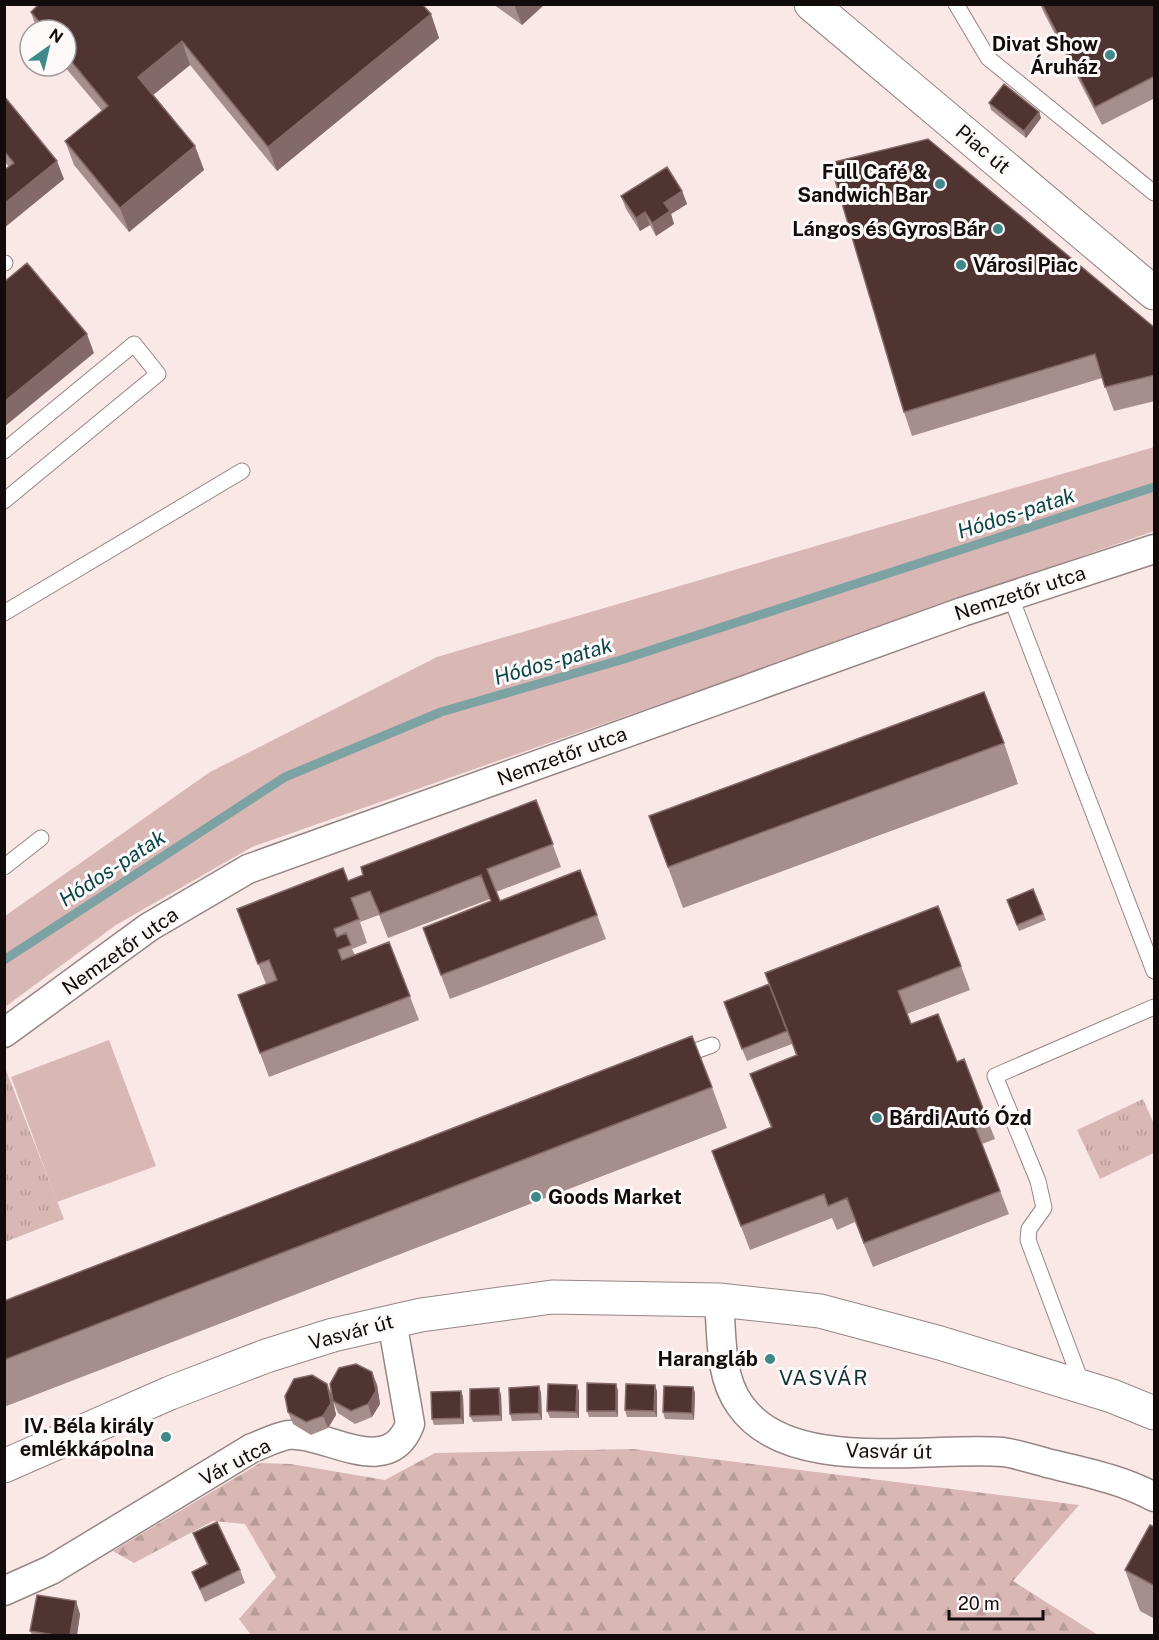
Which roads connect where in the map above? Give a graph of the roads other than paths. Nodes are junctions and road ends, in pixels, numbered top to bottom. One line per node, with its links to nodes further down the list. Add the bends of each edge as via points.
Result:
1 (810, 4): 4 (street, Piac út)
2 (956, 4): 3 (lane, via 988,58)
3 (1155, 193)
4 (1155, 293)
5 (4, 451): 7 (lane, via 134,344 158,374)
6 (242, 471): 10 (lane)
7 (4, 501)
8 (1155, 549): 9 (street, Nemzetőr utca)
9 (1010, 595): 13 (lane); 15 (street, Nemzetőr utca, via 248,869 149,927)
10 (4, 613)
11 (41, 838): 12 (lane)
12 (4, 867)
13 (1155, 971)
14 (1155, 1007): 20 (lane, via 995,1077 1038,1181 1044,1208 1029,1229 1028,1240)
15 (4, 1032)
16 (712, 1045): 17 (lane)
17 (659, 1065)
18 (719, 1300): 19 (street, Vasvár út, via 552,1297); 20 (street, Vasvár út, via 820,1311 866,1322); 23 (street, Vasvár út, via 730,1388 757,1424 780,1438 841,1452 1004,1452 1130,1484)
19 (392, 1321): 22 (street, Vasvár út, via 266,1356); 24 (street, Vár utca, via 410,1424 398,1444 385,1450 351,1451 288,1435 252,1448 51,1570)
20 (1083, 1388): 21 (street, Vasvár út)
21 (1155, 1413)
22 (4, 1466)
23 (1155, 1497)
24 (4, 1591)

